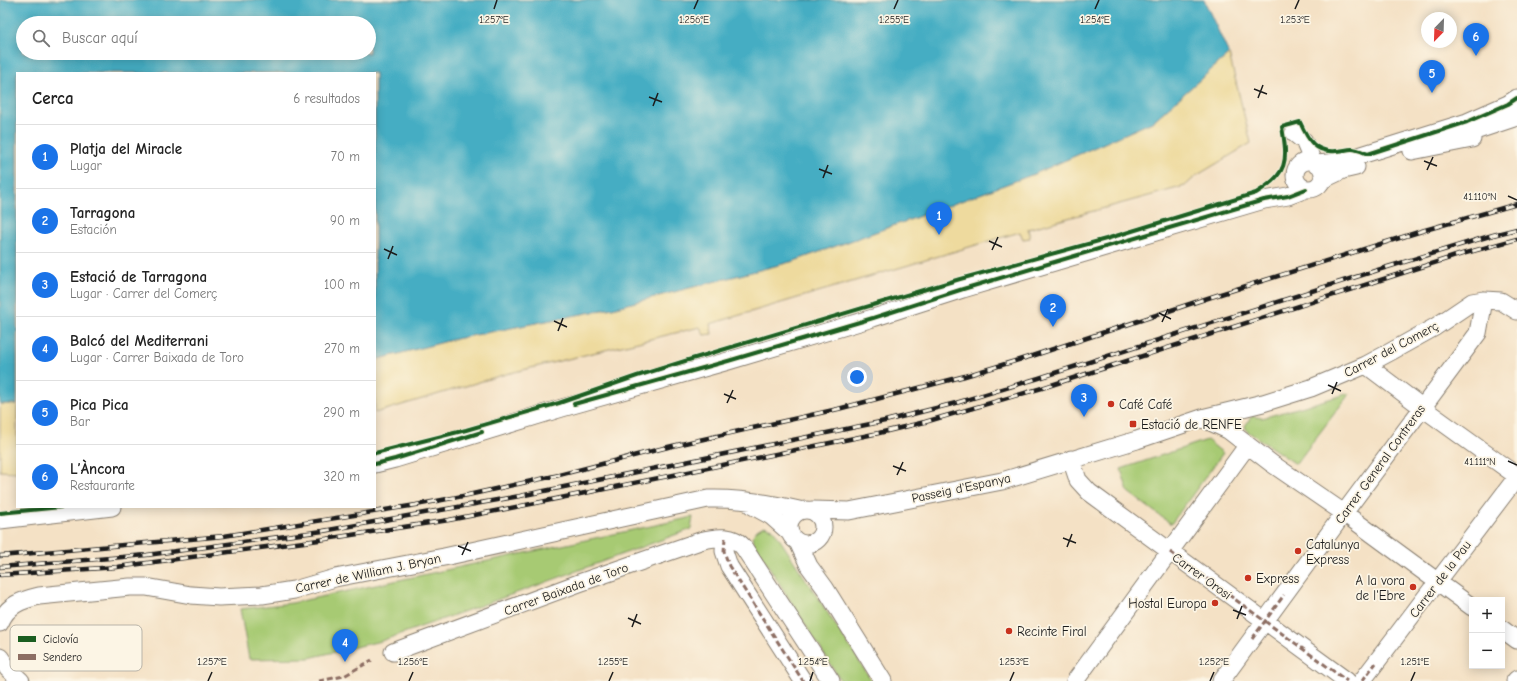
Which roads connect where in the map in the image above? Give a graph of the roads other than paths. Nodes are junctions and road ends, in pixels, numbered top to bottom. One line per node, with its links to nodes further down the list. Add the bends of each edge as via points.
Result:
1 (1517, 98): 5 (street, via 1467,122 1339,162)
2 (1517, 118): 4 (street)
3 (1517, 129): 4 (street)
4 (1412, 151): 6 (street, via 1374,164 1343,170)
5 (1306, 166): 6 (street, via 1322,171); 7 (street, via 1296,180); 8 (street)
6 (1322, 180): 7 (street, via 1316,187)
7 (1306, 189): 8 (street, via 1288,196)
8 (1264, 200): 17 (street)
9 (1484, 300): 10 (street, via 1501,301); 11 (street, Carrer del Comerç, via 1472,302 1435,327); 13 (street, Carrer General Contreras, via 1478,333)
10 (1517, 311)
11 (1366, 365): 12 (street, Carrer del Comerç, via 1311,388); 13 (street)
12 (1249, 406): 14 (street, Carrer del Comerç); 15 (street, via 1240,418 1238,427)
13 (1422, 408): 18 (street); 23 (street, Carrer General Contreras)
14 (1202, 418): 15 (street, via 1228,430); 16 (street, Carrer del Comerç)
15 (1247, 446): 23 (street); 28 (street)
16 (1071, 459): 22 (street, Passeig d'Espanya, via 987,485); 28 (street, Carrer Orosi, via 1078,480 1083,486)
17 (376, 464)
18 (1517, 477): 29 (street, Carrer de la Pau)
19 (742, 500): 21 (street, Carrer de William J. Bryan); 26 (street, Carrer de William J. Bryan, via 772,516); 32 (street, Carrer de William J. Bryan, via 708,500 262,595 219,597 130,587 39,596 13,605 4,613)
20 (103, 508): 24 (street)
21 (806, 510): 22 (street, Passeig d'Espanya); 25 (street, via 820,517); 26 (street, via 791,517 788,527)
22 (849, 511): 25 (street, Passeig d'Espanya)
23 (1344, 513): 29 (street); 33 (street, Carrer General Contreras)
24 (0, 520)
25 (820, 533): 26 (street, via 808,544); 30 (street, via 816,560)
26 (794, 537): 30 (street, via 809,566)
27 (733, 541): 36 (street, Carrer Baixada de Toro, via 710,538 700,541); 41 (street, via 724,551 729,566); 42 (street)
28 (1170, 552): 33 (street, Carrer Orosi); 44 (street)
29 (1438, 582): 31 (street); 47 (street, Carrer de la Pau)
30 (825, 588): 43 (street)
31 (1469, 605)
32 (0, 622)
33 (1264, 622): 45 (street, Carrer General Contreras); 46 (street, Carrer Orosi)
34 (1505, 631): 35 (street)
35 (1517, 640)
36 (393, 652)
37 (0, 657): 39 (street)
38 (10, 671): 40 (street)
39 (10, 671)
40 (21, 681)
41 (803, 681)
42 (831, 681)
43 (884, 681)
44 (1075, 681)
45 (1222, 681)
46 (1347, 681)
47 (1362, 681)

